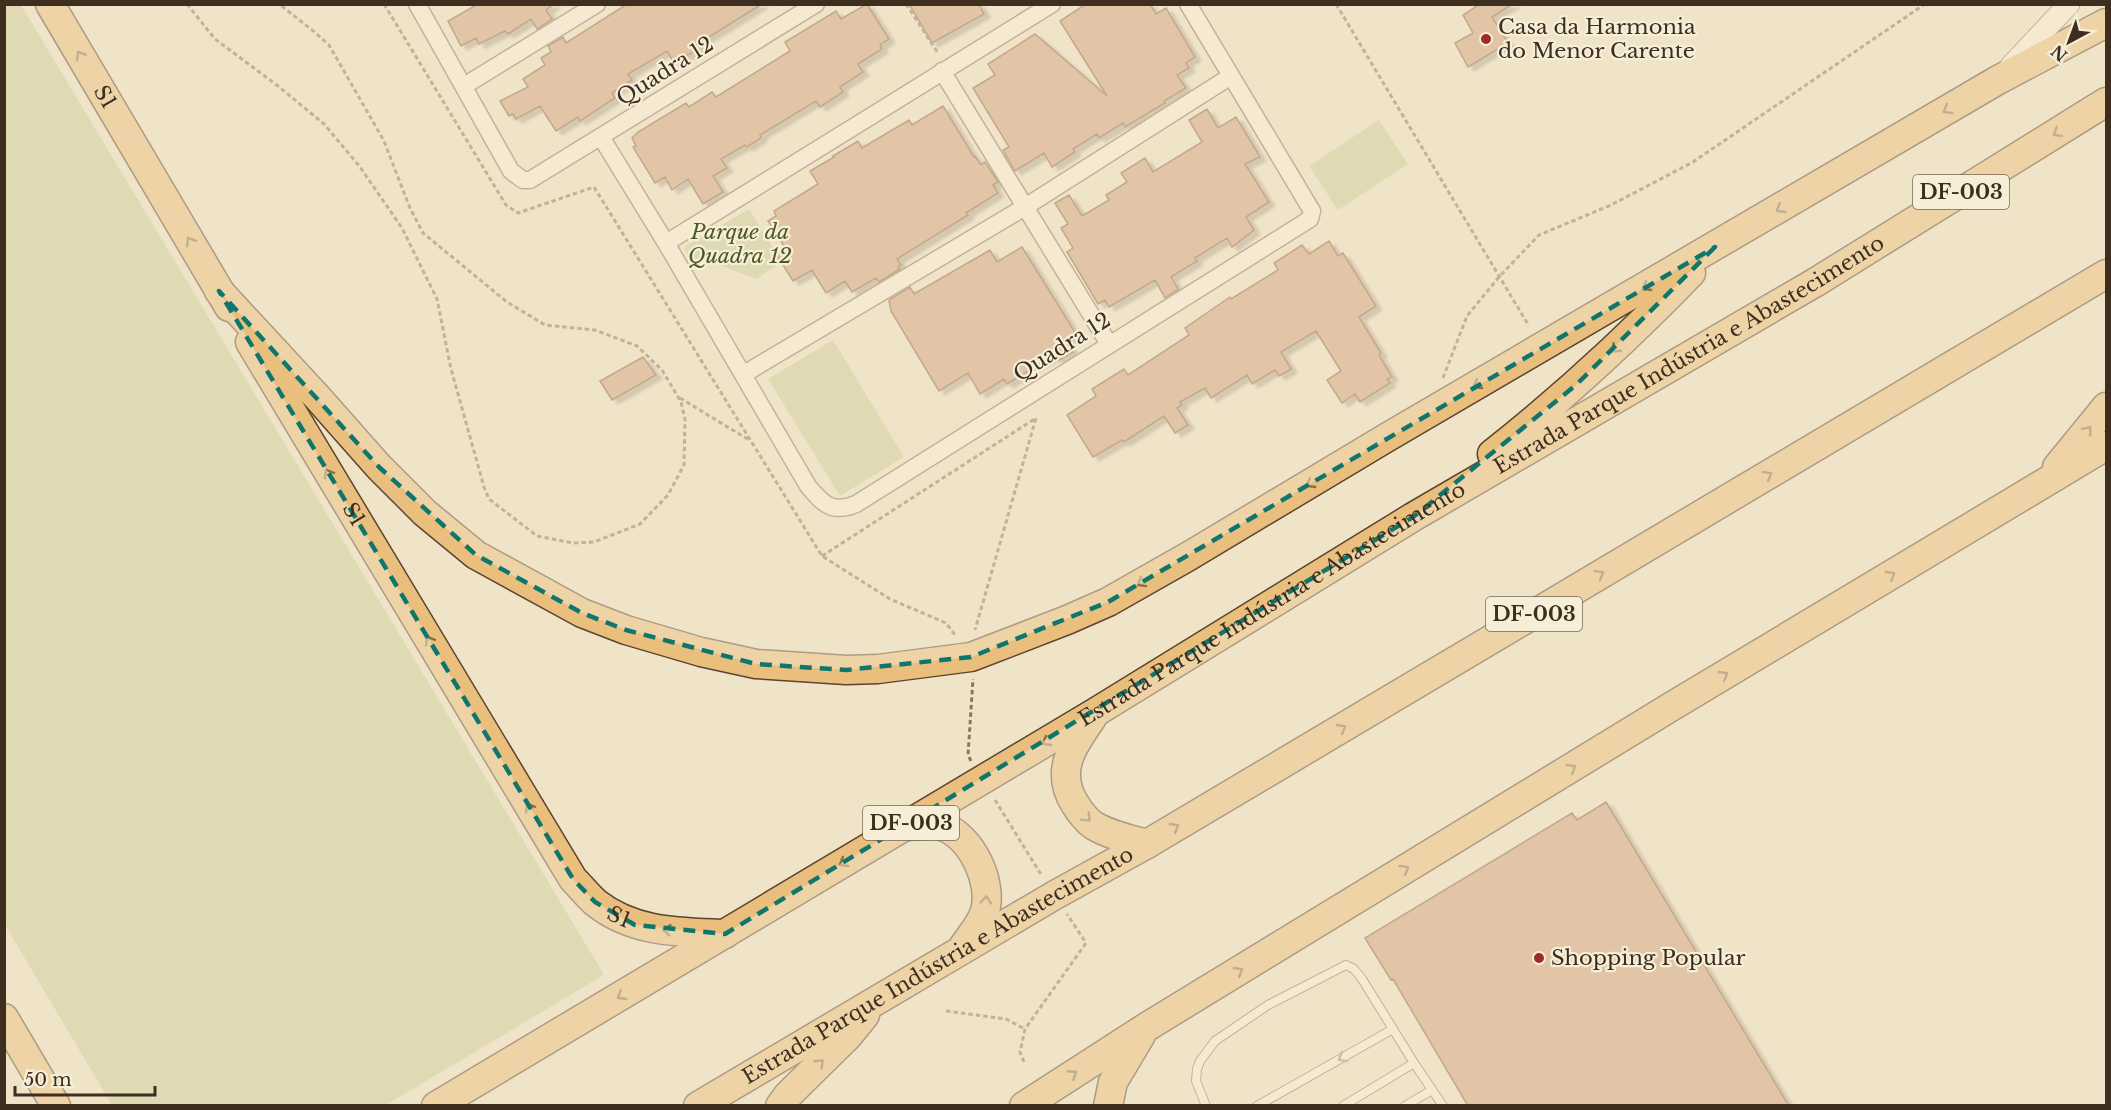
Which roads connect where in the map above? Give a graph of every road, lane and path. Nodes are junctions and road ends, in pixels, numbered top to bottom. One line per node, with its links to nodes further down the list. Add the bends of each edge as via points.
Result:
1 (50, 4): 26 (highway, S1, one-way to 1)
2 (187, 4): 31 (path, via 215,39 324,124 402,228 437,299 451,369 489,499 537,536 573,543 594,542 640,524 668,495 684,465 685,419)
3 (279, 4): 31 (path, via 329,45 384,141 423,233 507,302 544,325 595,330 637,346 662,370)
4 (384, 4): 33 (path, via 506,205 518,213 594,187)
5 (417, 4): 18 (street)
6 (597, 4): 18 (street)
7 (816, 4): 20 (street, Quadra 12)
8 (906, 4): 15 (path)
9 (1052, 4): 15 (street)
10 (1188, 4): 16 (street, Quadra 12)
11 (1336, 4): 25 (path)
12 (1924, 4): 25 (path, via 1693,162 1611,205 1539,236)
13 (2069, 4): 17 (street)
14 (2106, 23): 17 (highway)
15 (945, 70): 21 (street); 22 (street)
16 (1231, 76): 21 (street); 28 (street, Quadra 12, via 1312,211 1310,219)
17 (1998, 80): 23 (highway, one-way to 23)
18 (464, 86): 20 (street, Quadra 12, via 511,171 523,180 537,177)
19 (2106, 102): 36 (highway, Estrada Parque Indústria e Abastecimento / DF-003, one-way to 36, via 1816,282)
20 (601, 137): 22 (street, Quadra 12)
21 (1025, 207): 28 (street); 29 (street)
22 (666, 243): 29 (street, Quadra 12)
23 (1715, 247): 36 (highway, one-way to 36, via 1576,385); 37 (highway, one-way to 37, via 1108,602)
24 (2106, 274): 40 (highway, Estrada Parque Indústria e Abastecimento / DF-003, one-way to 24)
25 (1500, 277): 27 (path); 30 (path, via 1467,316)
26 (219, 291): 37 (highway, via 425,513 476,555 582,613 701,652 756,664 878,669); 41 (highway, S1, one-way to 26, via 663,931 635,925 595,902 573,879)
27 (1529, 326)
28 (1109, 344): 29 (street, Quadra 12, via 845,508 823,504 808,486)
29 (744, 374)
30 (1443, 378)
31 (677, 397): 33 (path)
32 (2106, 407): 35 (highway, one-way to 32)
33 (750, 441): 37 (path, via 822,556 1036,418 975,628)
34 (2106, 446): 35 (highway)
35 (2042, 485): 46 (highway, one-way to 35)
36 (1413, 517): 38 (highway, Estrada Parque Indústria e Abastecimento / DF-003)
37 (971, 657)
38 (1096, 712): 39 (highway, Estrada Parque Indústria e Abastecimento / DF-003, one-way to 39); 40 (highway, one-way to 40, via 1071,748 1066,782 1069,792 1091,824)
39 (905, 826): 41 (highway, Estrada Parque Indústria e Abastecimento / DF-003, one-way to 41); 42 (highway, one-way to 39, via 984,914 988,899 981,869 959,837 942,826)
40 (1147, 844): 42 (highway, Estrada Parque Indústria e Abastecimento / DF-003)
41 (725, 934): 52 (highway, Estrada Parque Indústria e Abastecimento / DF-003, one-way to 52)
42 (960, 951): 43 (highway, Estrada Parque Indústria e Abastecimento / DF-003)
43 (878, 998): 53 (highway, Estrada Parque Indústria e Abastecimento / DF-003); 54 (highway, one-way to 43, via 848,1036)
44 (946, 1011): 47 (path, via 1006,1019)
45 (4, 1018): 51 (highway)
46 (1145, 1028): 55 (highway, one-way to 46); 56 (highway, via 1113,1082)
47 (1025, 1029)
48 (1393, 1029): 49 (lane); 57 (lane, via 1354,969 1339,967 1268,1005 1215,1041 1197,1069 1196,1081); 58 (lane, one-way to 58)
49 (1414, 1063): 50 (lane); 59 (lane)
50 (1432, 1090): 60 (lane); 61 (lane)
51 (56, 1106)
52 (436, 1106)
53 (698, 1106)
54 (780, 1106)
55 (1024, 1106)
56 (1108, 1106)
57 (1206, 1106)
58 (1257, 1106)
59 (1342, 1106)
60 (1405, 1106)
61 (1443, 1106)

